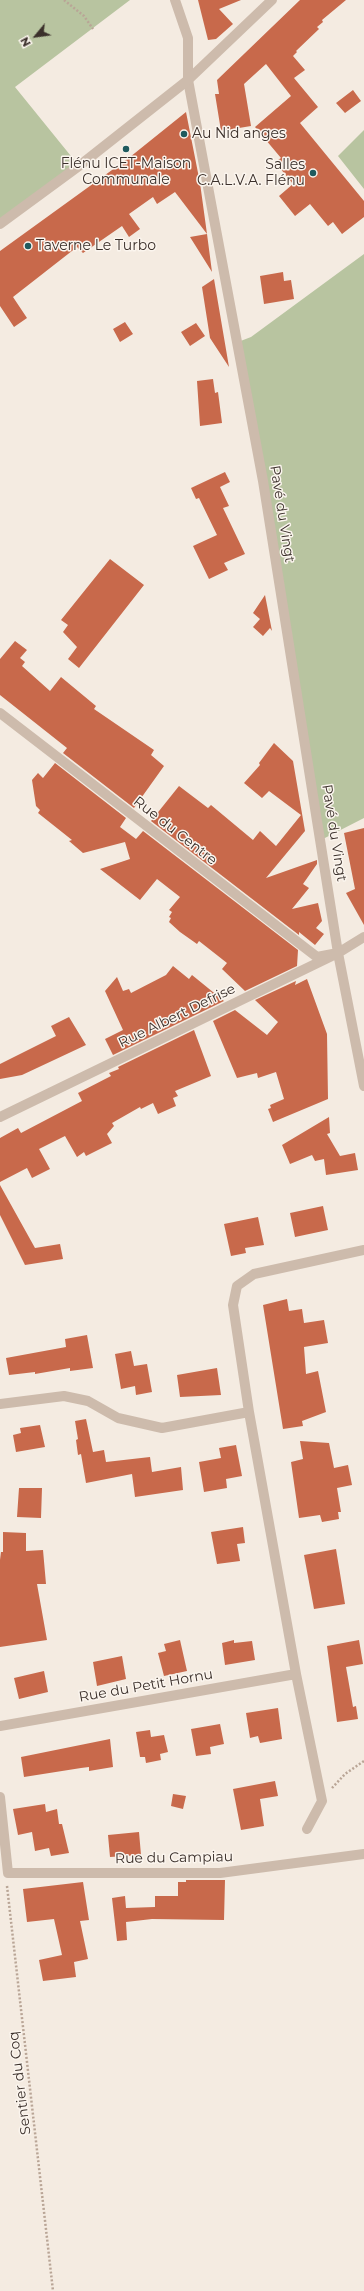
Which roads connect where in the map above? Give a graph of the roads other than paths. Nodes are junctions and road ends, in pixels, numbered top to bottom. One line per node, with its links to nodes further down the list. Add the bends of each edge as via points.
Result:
1 (175, 0): 3 (street, Pavé du Vingt, via 188,38)
2 (272, 0): 3 (street)
3 (188, 80): 4 (street); 7 (street, Pavé du Vingt, via 263,481)
4 (0, 224)
5 (0, 713): 7 (street, Rue du Centre, via 317,957)
6 (364, 937): 7 (street, Rue Albert Defrise)
7 (338, 953): 8 (street, Pavé du Vingt); 9 (street, Rue Albert Defrise)
8 (364, 1086)
9 (0, 1117)
10 (364, 1250): 12 (street, via 254,1274 237,1286 232,1306)
11 (0, 1404): 12 (street, via 64,1396 88,1401 118,1418 162,1428)
12 (249, 1412): 13 (street)
13 (296, 1674): 14 (street, Rue du Petit Hornu); 16 (street, via 322,1801)
14 (0, 1726)
15 (0, 1797): 17 (street, Rue du Campiau, via 8,1873 220,1873)
16 (307, 1829)
17 (364, 1854)

